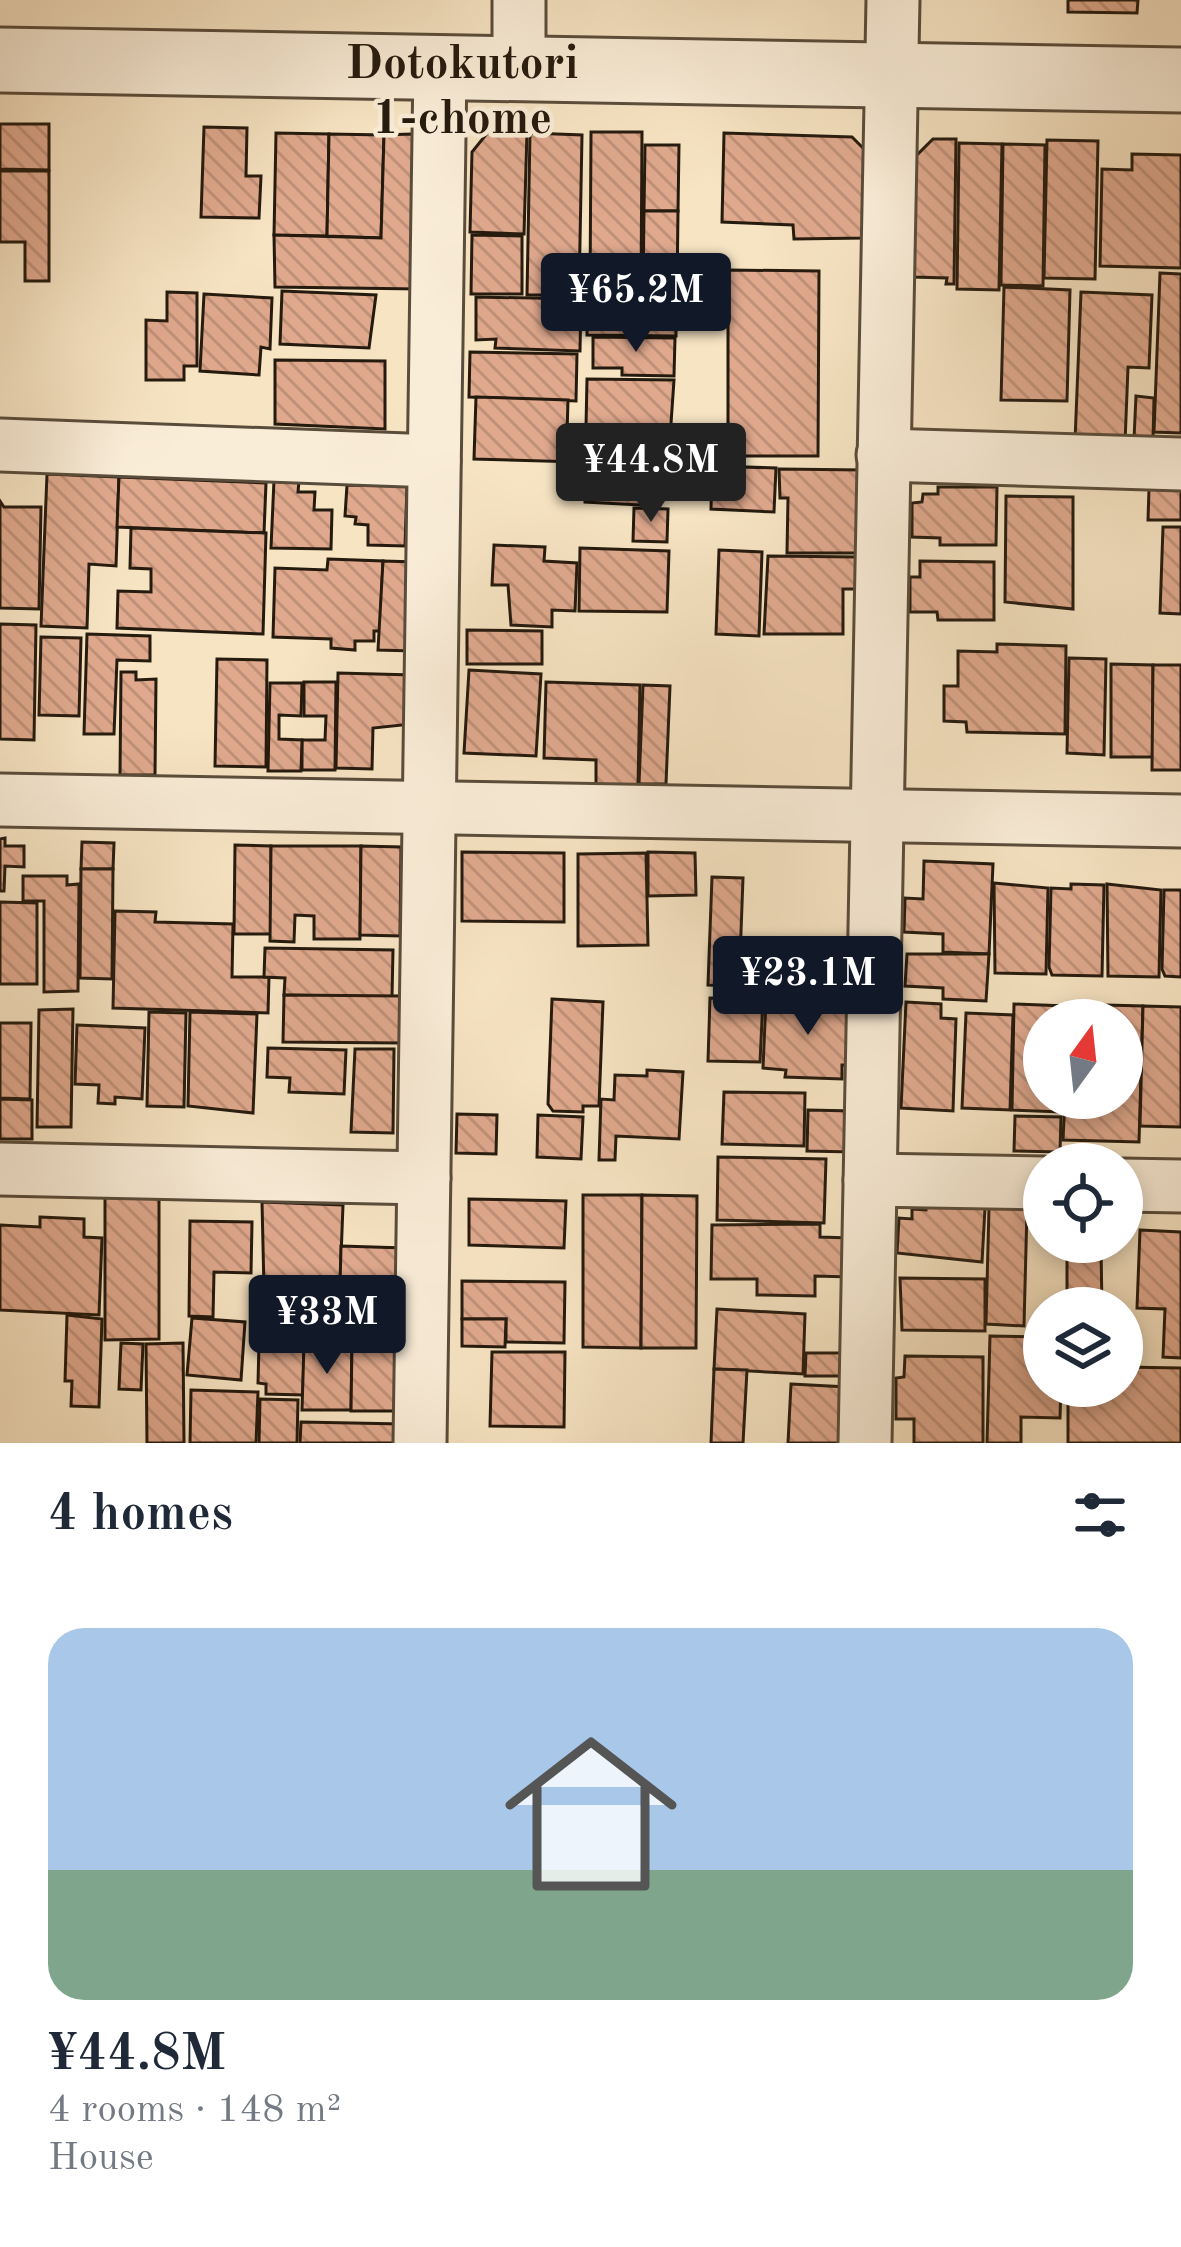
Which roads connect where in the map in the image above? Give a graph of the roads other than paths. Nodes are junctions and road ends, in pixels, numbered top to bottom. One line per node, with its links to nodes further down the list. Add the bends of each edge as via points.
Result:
1 (519, 0): 5 (street)
2 (892, 0): 6 (street)
3 (0, 60): 4 (street)
4 (440, 67): 5 (street); 10 (street)
5 (519, 69): 6 (street)
6 (891, 75): 7 (street); 9 (street)
7 (1181, 80)
8 (0, 445): 10 (street)
9 (884, 454): 11 (street); 14 (street)
10 (434, 461): 13 (street)
11 (1181, 464)
12 (0, 800): 13 (street)
13 (429, 808): 14 (street); 17 (street)
14 (877, 816): 15 (street); 18 (street)
15 (1181, 821)
16 (0, 1168): 17 (street)
17 (424, 1178): 22 (street)
18 (870, 1180): 19 (street); 23 (street)
19 (1023, 1183)
20 (1143, 1185): 21 (street)
21 (1181, 1186)
22 (420, 1443)
23 (865, 1443)

